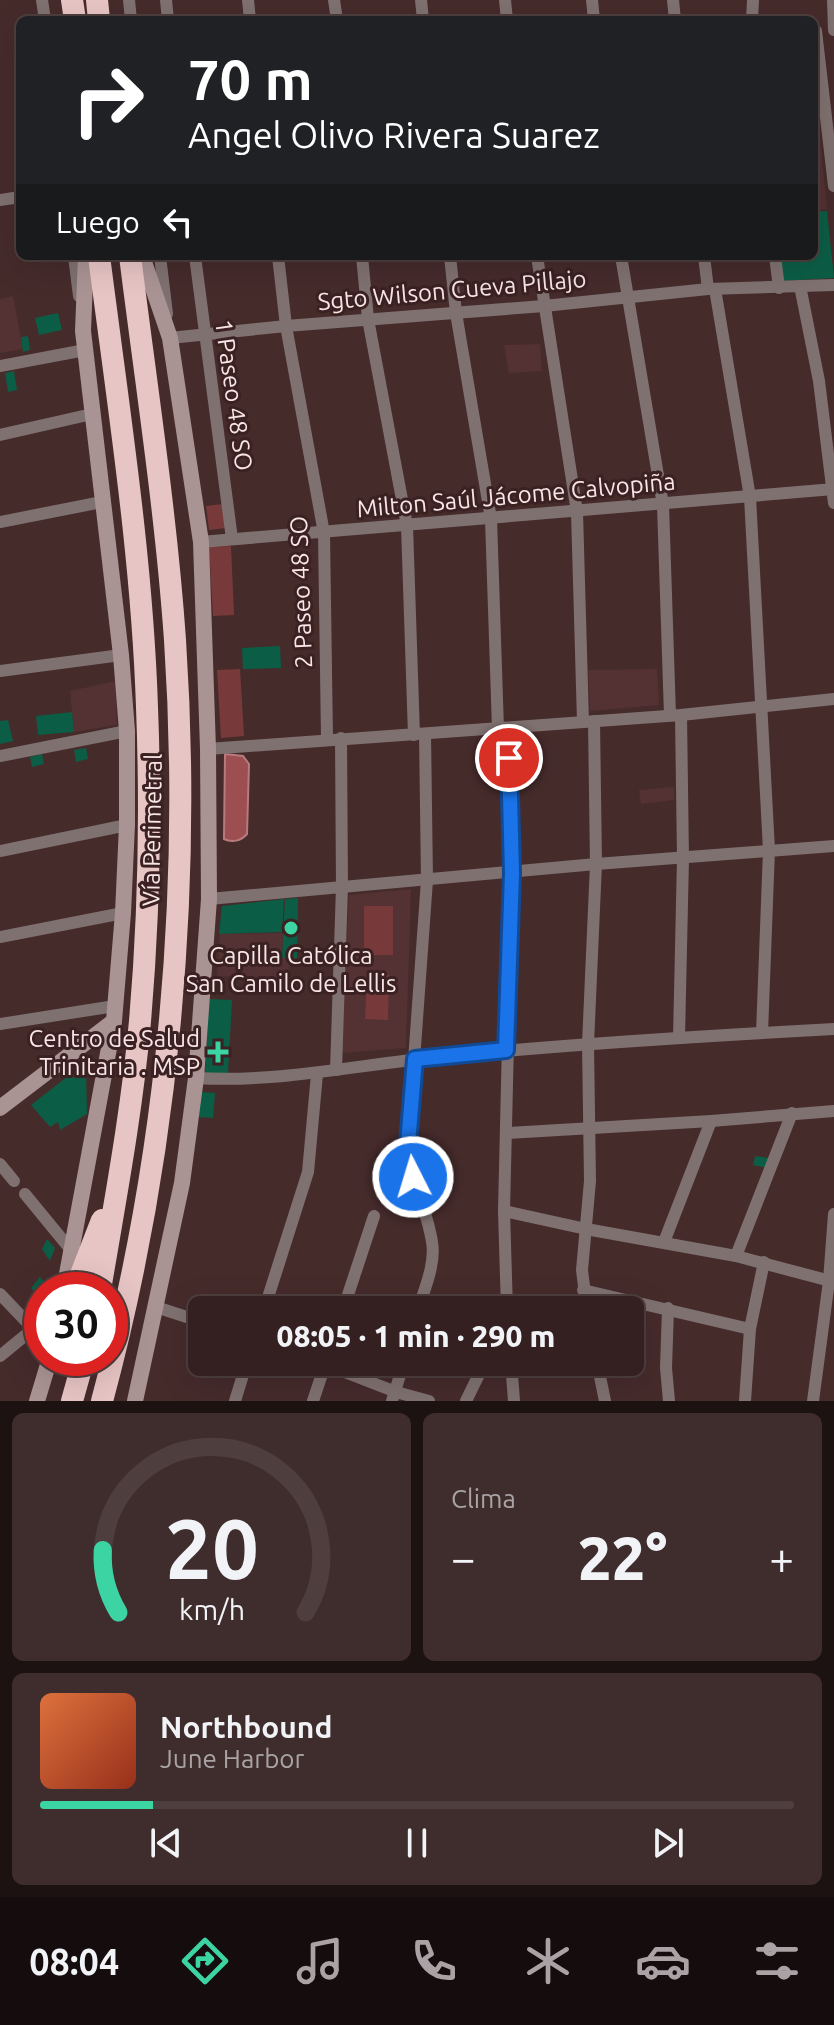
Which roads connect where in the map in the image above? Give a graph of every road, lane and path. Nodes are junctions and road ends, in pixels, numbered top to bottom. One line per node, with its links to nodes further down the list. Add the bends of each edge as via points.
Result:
1 (833, 0): 2 (street)
2 (834, 30)
3 (818, 55): 4 (street)
4 (834, 186)
5 (74, 260): 28 (street, Vía Perimetral)
6 (86, 260): 28 (street, Vía Perimetral)
7 (100, 260): 91 (highway, Vía Perimetral, via 132,520 149,805 142,990)
8 (131, 260): 131 (highway, Vía Perimetral, via 175,641 178,878 165,1077 125,1317)
9 (143, 260): 30 (street)
10 (160, 260): 30 (street)
11 (195, 260): 29 (street, 1 Paseo 48 SO)
12 (278, 260): 27 (street, 2 Paseo 48 SO)
13 (362, 260): 26 (street)
14 (450, 260): 25 (street)
15 (538, 260): 24 (street)
16 (621, 260): 23 (street)
17 (705, 260): 22 (street)
18 (776, 260): 21 (street)
19 (834, 285): 20 (street, Sgto Wilson Cueva Pillajo)
20 (800, 286): 21 (street, Sgto Wilson Cueva Pillajo); 35 (street)
21 (779, 288): 22 (street, Sgto Wilson Cueva Pillajo)
22 (712, 289): 23 (street, Sgto Wilson Cueva Pillajo); 36 (street)
23 (626, 298): 24 (street, Sgto Wilson Cueva Pillajo); 39 (street)
24 (544, 306): 25 (street, Sgto Wilson Cueva Pillajo); 40 (street)
25 (456, 313): 26 (street, Sgto Wilson Cueva Pillajo); 41 (street)
26 (368, 319): 27 (street, Sgto Wilson Cueva Pillajo); 43 (street)
27 (286, 326): 29 (street, Sgto Wilson Cueva Pillajo); 44 (street, 2 Paseo 48 SO)
28 (83, 331): 31 (street, Vía Perimetral)
29 (203, 335): 30 (street, Sgto Wilson Cueva Pillajo); 45 (street, 1 Paseo 48 SO)
30 (170, 338): 46 (street)
31 (85, 350): 32 (street); 33 (street, Vía Perimetral)
32 (0, 366)
33 (92, 414): 34 (street); 37 (street, Vía Perimetral)
34 (0, 435)
35 (834, 489): 36 (street, Milton Saúl Jácome Calvopiña); 38 (street)
36 (750, 497): 39 (street, Milton Saúl Jácome Calvopiña); 50 (street)
37 (102, 502): 42 (street); 47 (street, Vía Perimetral)
38 (834, 503)
39 (663, 505): 40 (street, Milton Saúl Jácome Calvopiña); 51 (street)
40 (577, 512): 41 (street, Milton Saúl Jácome Calvopiña); 52 (street)
41 (491, 519): 43 (street, Milton Saúl Jácome Calvopiña); 53 (street)
42 (0, 522)
43 (407, 526): 44 (street, Milton Saúl Jácome Calvopiña); 55 (street)
44 (324, 533): 45 (street, Milton Saúl Jácome Calvopiña); 57 (street, 2 Paseo 48 SO)
45 (232, 539): 46 (street, Milton Saúl Jácome Calvopiña)
46 (201, 542): 58 (street)
47 (121, 655): 48 (street); 54 (street, Vía Perimetral)
48 (0, 671)
49 (834, 699): 50 (street)
50 (761, 705): 51 (street); 62 (street)
51 (675, 715): 52 (street); 64 (street)
52 (589, 722): 53 (street); 65 (street)
53 (503, 729): 55 (street); 66 (street)
54 (127, 731): 59 (street); 60 (street, Vía Perimetral)
55 (420, 734): 56 (street); 67 (street)
56 (341, 738): 57 (street); 68 (street)
57 (327, 739): 58 (street)
58 (208, 749): 69 (street)
59 (0, 756)
60 (127, 825): 63 (street); 70 (street, Vía Perimetral)
61 (834, 846): 62 (street)
62 (769, 850): 64 (street); 75 (street)
63 (0, 851)
64 (683, 858): 65 (street); 76 (street)
65 (596, 864): 66 (street); 77 (street)
66 (512, 873): 67 (street); 78 (street)
67 (427, 880): 68 (street); 79 (street)
68 (342, 887): 69 (street); 80 (street)
69 (209, 899): 82 (street)
70 (123, 913): 71 (street); 72 (street, Vía Perimetral)
71 (0, 937)
72 (114, 1014): 73 (street); 83 (street); 98 (street, Vía Perimetral)
73 (0, 1024)
74 (834, 1029): 75 (street)
75 (762, 1033): 76 (street)
76 (679, 1038): 77 (street)
77 (588, 1044): 78 (street); 87 (street)
78 (506, 1050): 79 (street); 88 (street)
79 (415, 1059): 80 (street); 109 (street, via 409,1161 433,1243)
80 (336, 1070): 81 (street)
81 (317, 1074): 82 (street, via 237,1081); 107 (street, via 308,1172)
82 (196, 1078): 112 (street, via 182,1183)
83 (0, 1108)
84 (834, 1111): 85 (street)
85 (792, 1113): 86 (street); 99 (street)
86 (711, 1121): 87 (street); 97 (street)
87 (588, 1128): 88 (street); 96 (street)
88 (507, 1133): 93 (street)
89 (0, 1164): 90 (street)
90 (14, 1181)
91 (117, 1181): 102 (highway); 103 (highway, Vía Perimetral)
92 (25, 1194): 98 (street)
93 (504, 1211): 96 (street); 110 (street)
94 (834, 1214): 104 (street)
95 (374, 1216): 108 (street)
96 (586, 1229): 97 (street); 105 (street)
97 (664, 1242): 99 (street)
98 (71, 1250): 101 (street, Vía Perimetral)
99 (736, 1256): 100 (street)
100 (764, 1262): 104 (street); 116 (street)
101 (67, 1272)
102 (82, 1272)
103 (103, 1272)
104 (832, 1282): 141 (street)
105 (583, 1290): 111 (street); 113 (street)
106 (0, 1294): 115 (street)
107 (268, 1296)
108 (348, 1296)
109 (422, 1296)
110 (507, 1296)
111 (584, 1296)
112 (156, 1307): 114 (street); 132 (street)
113 (668, 1308): 116 (street); 139 (street)
114 (188, 1317)
115 (24, 1319)
116 (750, 1329): 140 (street)
117 (24, 1342): 118 (street)
118 (0, 1356)
119 (45, 1376): 129 (street)
120 (79, 1376): 130 (highway)
121 (243, 1376): 133 (street)
122 (320, 1376): 134 (street)
123 (351, 1376): 128 (street)
124 (400, 1376): 128 (street)
125 (478, 1376): 136 (street)
126 (512, 1376): 137 (street)
127 (600, 1376): 138 (street)
128 (394, 1396): 135 (street)
129 (37, 1401)
130 (72, 1401)
131 (102, 1401)
132 (135, 1401)
133 (235, 1401)
134 (313, 1401)
135 (429, 1401)
136 (466, 1401)
137 (514, 1401)
138 (605, 1401)
139 (669, 1401)
140 (745, 1401)
141 (813, 1401)

